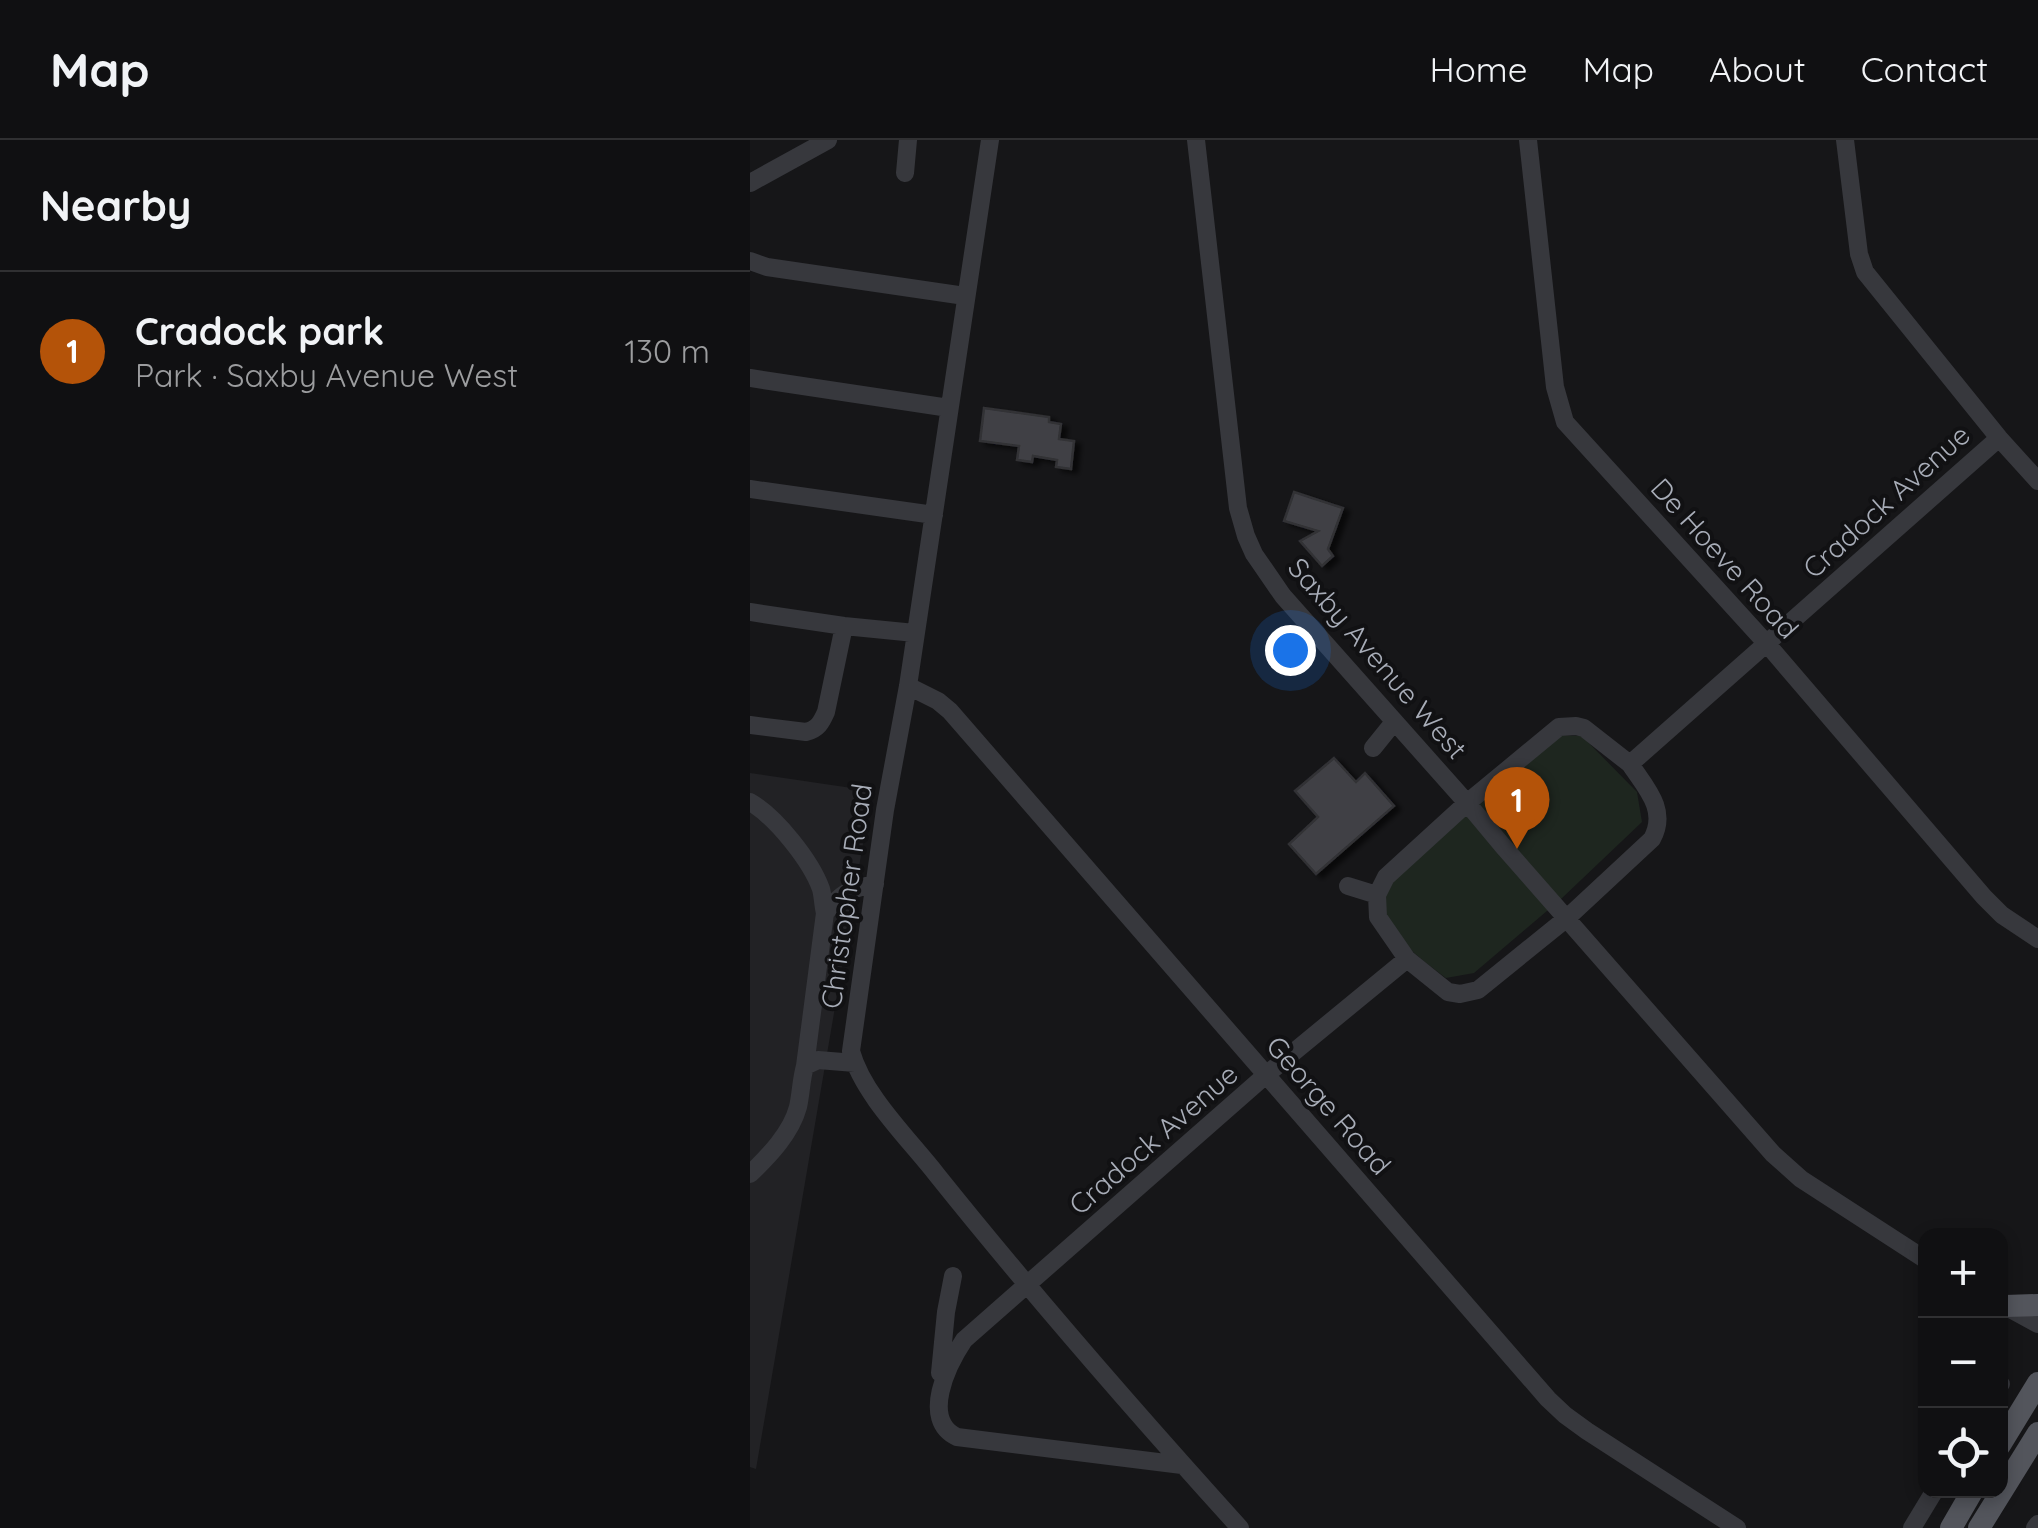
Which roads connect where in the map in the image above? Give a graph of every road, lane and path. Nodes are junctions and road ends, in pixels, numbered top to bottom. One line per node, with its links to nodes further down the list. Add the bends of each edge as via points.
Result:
1 (828, 140): 8 (street)
2 (908, 140): 7 (street)
3 (990, 140): 10 (street, Christopher Road)
4 (1196, 140): 22 (street, Saxby Avenue West, via 1246,536 1283,596)
5 (1528, 140): 20 (street, De Hoeve Road, via 1555,387 1565,422)
6 (1845, 140): 13 (street, via 1865,272)
7 (905, 173)
8 (750, 183)
9 (750, 262): 10 (street)
10 (966, 296): 12 (street, Christopher Road)
11 (750, 378): 12 (street)
12 (949, 408): 16 (street, Christopher Road)
13 (1999, 438): 14 (street); 20 (street, Cradock Avenue)
14 (2038, 481)
15 (750, 489): 16 (street)
16 (934, 515): 19 (street, Christopher Road)
17 (750, 612): 18 (street)
18 (844, 626): 19 (street); 23 (street, via 826,712 815,730)
19 (916, 633): 21 (street, Christopher Road)
20 (1766, 644): 25 (street, Cradock Avenue); 33 (street, De Hoeve Road, via 1984,897)
21 (908, 686): 28 (street, Christopher Road); 37 (street, George Road, via 950,711)
22 (1394, 722): 24 (street); 27 (street, Saxby Avenue West)
23 (750, 725)
24 (1373, 748)
25 (1630, 764): 27 (street, via 1584,728 1558,727); 32 (street, via 1655,801 1658,828)
26 (750, 802): 31 (street, via 797,847 821,889)
27 (1467, 803): 30 (street, via 1386,877); 32 (street, Saxby Avenue West)
28 (875, 884): 31 (street, via 851,888); 35 (street, Christopher Road)
29 (1348, 886): 30 (street)
30 (1377, 895): 34 (street, via 1378,917)
31 (825, 913): 36 (street)
32 (1567, 918): 34 (street, via 1470,993 1448,992); 39 (street, Saxby Avenue West, via 1787,1167)
33 (2038, 939)
34 (1406, 959): 37 (street, Cradock Avenue)
35 (855, 1063): 36 (street, via 818,1060); 41 (street, via 866,1086)
36 (805, 1066): 38 (street, via 792,1123)
37 (1267, 1074): 41 (street, Cradock Avenue); 54 (street, George Road, via 1556,1407)
38 (750, 1174)
39 (1918, 1255)
40 (953, 1276): 47 (street)
41 (1029, 1285): 47 (street, Cradock Avenue, via 964,1340); 50 (street)
42 (2008, 1304): 43 (main road)
43 (2038, 1305)
44 (2008, 1307): 45 (street)
45 (2038, 1324)
46 (2038, 1383): 48 (main road)
47 (939, 1399): 50 (street, via 945,1427 966,1440)
48 (2008, 1432)
49 (2037, 1435): 57 (main road)
50 (1182, 1466): 53 (street)
51 (1931, 1498): 55 (street)
52 (1968, 1498): 56 (main road)
53 (1240, 1528)
54 (1737, 1528)
55 (1912, 1528)
56 (1951, 1528)
57 (1979, 1528)

